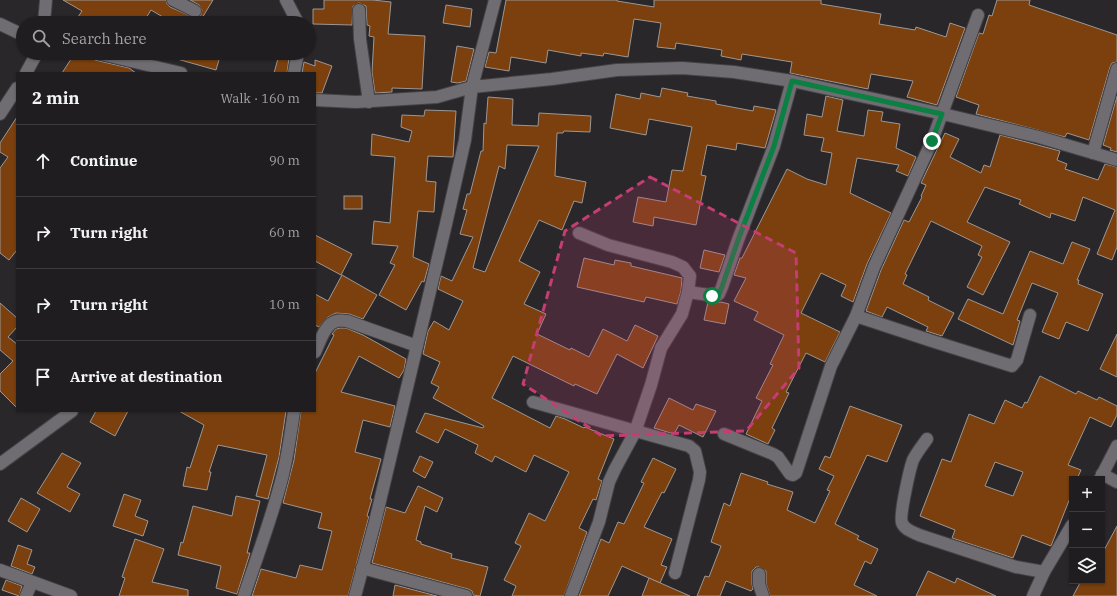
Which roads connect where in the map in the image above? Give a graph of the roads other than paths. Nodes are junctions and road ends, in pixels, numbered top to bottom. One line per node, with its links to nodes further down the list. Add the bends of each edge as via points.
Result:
1 (46, 0): 8 (street)
2 (173, 0): 6 (street)
3 (286, 0): 9 (street)
4 (495, 0): 20 (street)
5 (358, 10): 23 (street)
6 (195, 11)
7 (978, 15): 25 (street)
8 (45, 16)
9 (294, 16)
10 (0, 24): 11 (street)
11 (16, 32)
12 (33, 60): 16 (street)
13 (126, 60): 17 (street)
14 (297, 60): 18 (street)
15 (1117, 69): 26 (street)
16 (27, 72)
17 (177, 72)
18 (294, 72)
19 (792, 81): 20 (street, via 734,72 682,68 617,70); 25 (street); 29 (street, via 774,146 719,294 716,296)
20 (472, 87): 23 (street, via 437,97); 32 (street, via 465,140)
21 (16, 90): 24 (street)
22 (316, 100): 23 (street)
23 (369, 102)
24 (0, 114)
25 (942, 114): 26 (street); 31 (street, via 874,267)
26 (1093, 152): 27 (street)
27 (1117, 160)
28 (579, 233): 29 (street, via 608,245 683,267 690,276)
29 (688, 292): 37 (street, via 682,314 661,348)
30 (1030, 315): 31 (street, via 1018,360 1012,366)
31 (856, 316): 38 (street, via 831,366 796,473 790,474 773,454)
32 (417, 346): 33 (street, via 347,321 336,321 326,329); 46 (street)
33 (316, 350)
34 (533, 402): 37 (street)
35 (71, 412): 41 (street)
36 (294, 412): 54 (street, via 283,475)
37 (635, 432): 49 (street, via 689,446 695,451 700,472 699,480); 57 (street, via 615,469 599,522)
38 (724, 434)
39 (927, 439): 48 (street, via 913,461 901,516 904,526 920,535 1016,567)
40 (1117, 446): 42 (street)
41 (0, 464)
42 (1101, 476)
43 (1105, 478): 44 (street)
44 (1117, 482)
45 (1069, 531): 48 (street)
46 (362, 568): 55 (street); 56 (street)
47 (0, 570): 51 (street)
48 (1044, 572): 59 (street)
49 (675, 573)
50 (760, 574): 58 (street, via 759,584)
51 (32, 582): 52 (street); 53 (street)
52 (26, 596)
53 (71, 596)
54 (244, 596)
55 (355, 596)
56 (466, 596)
57 (571, 596)
58 (763, 596)
59 (1033, 596)

